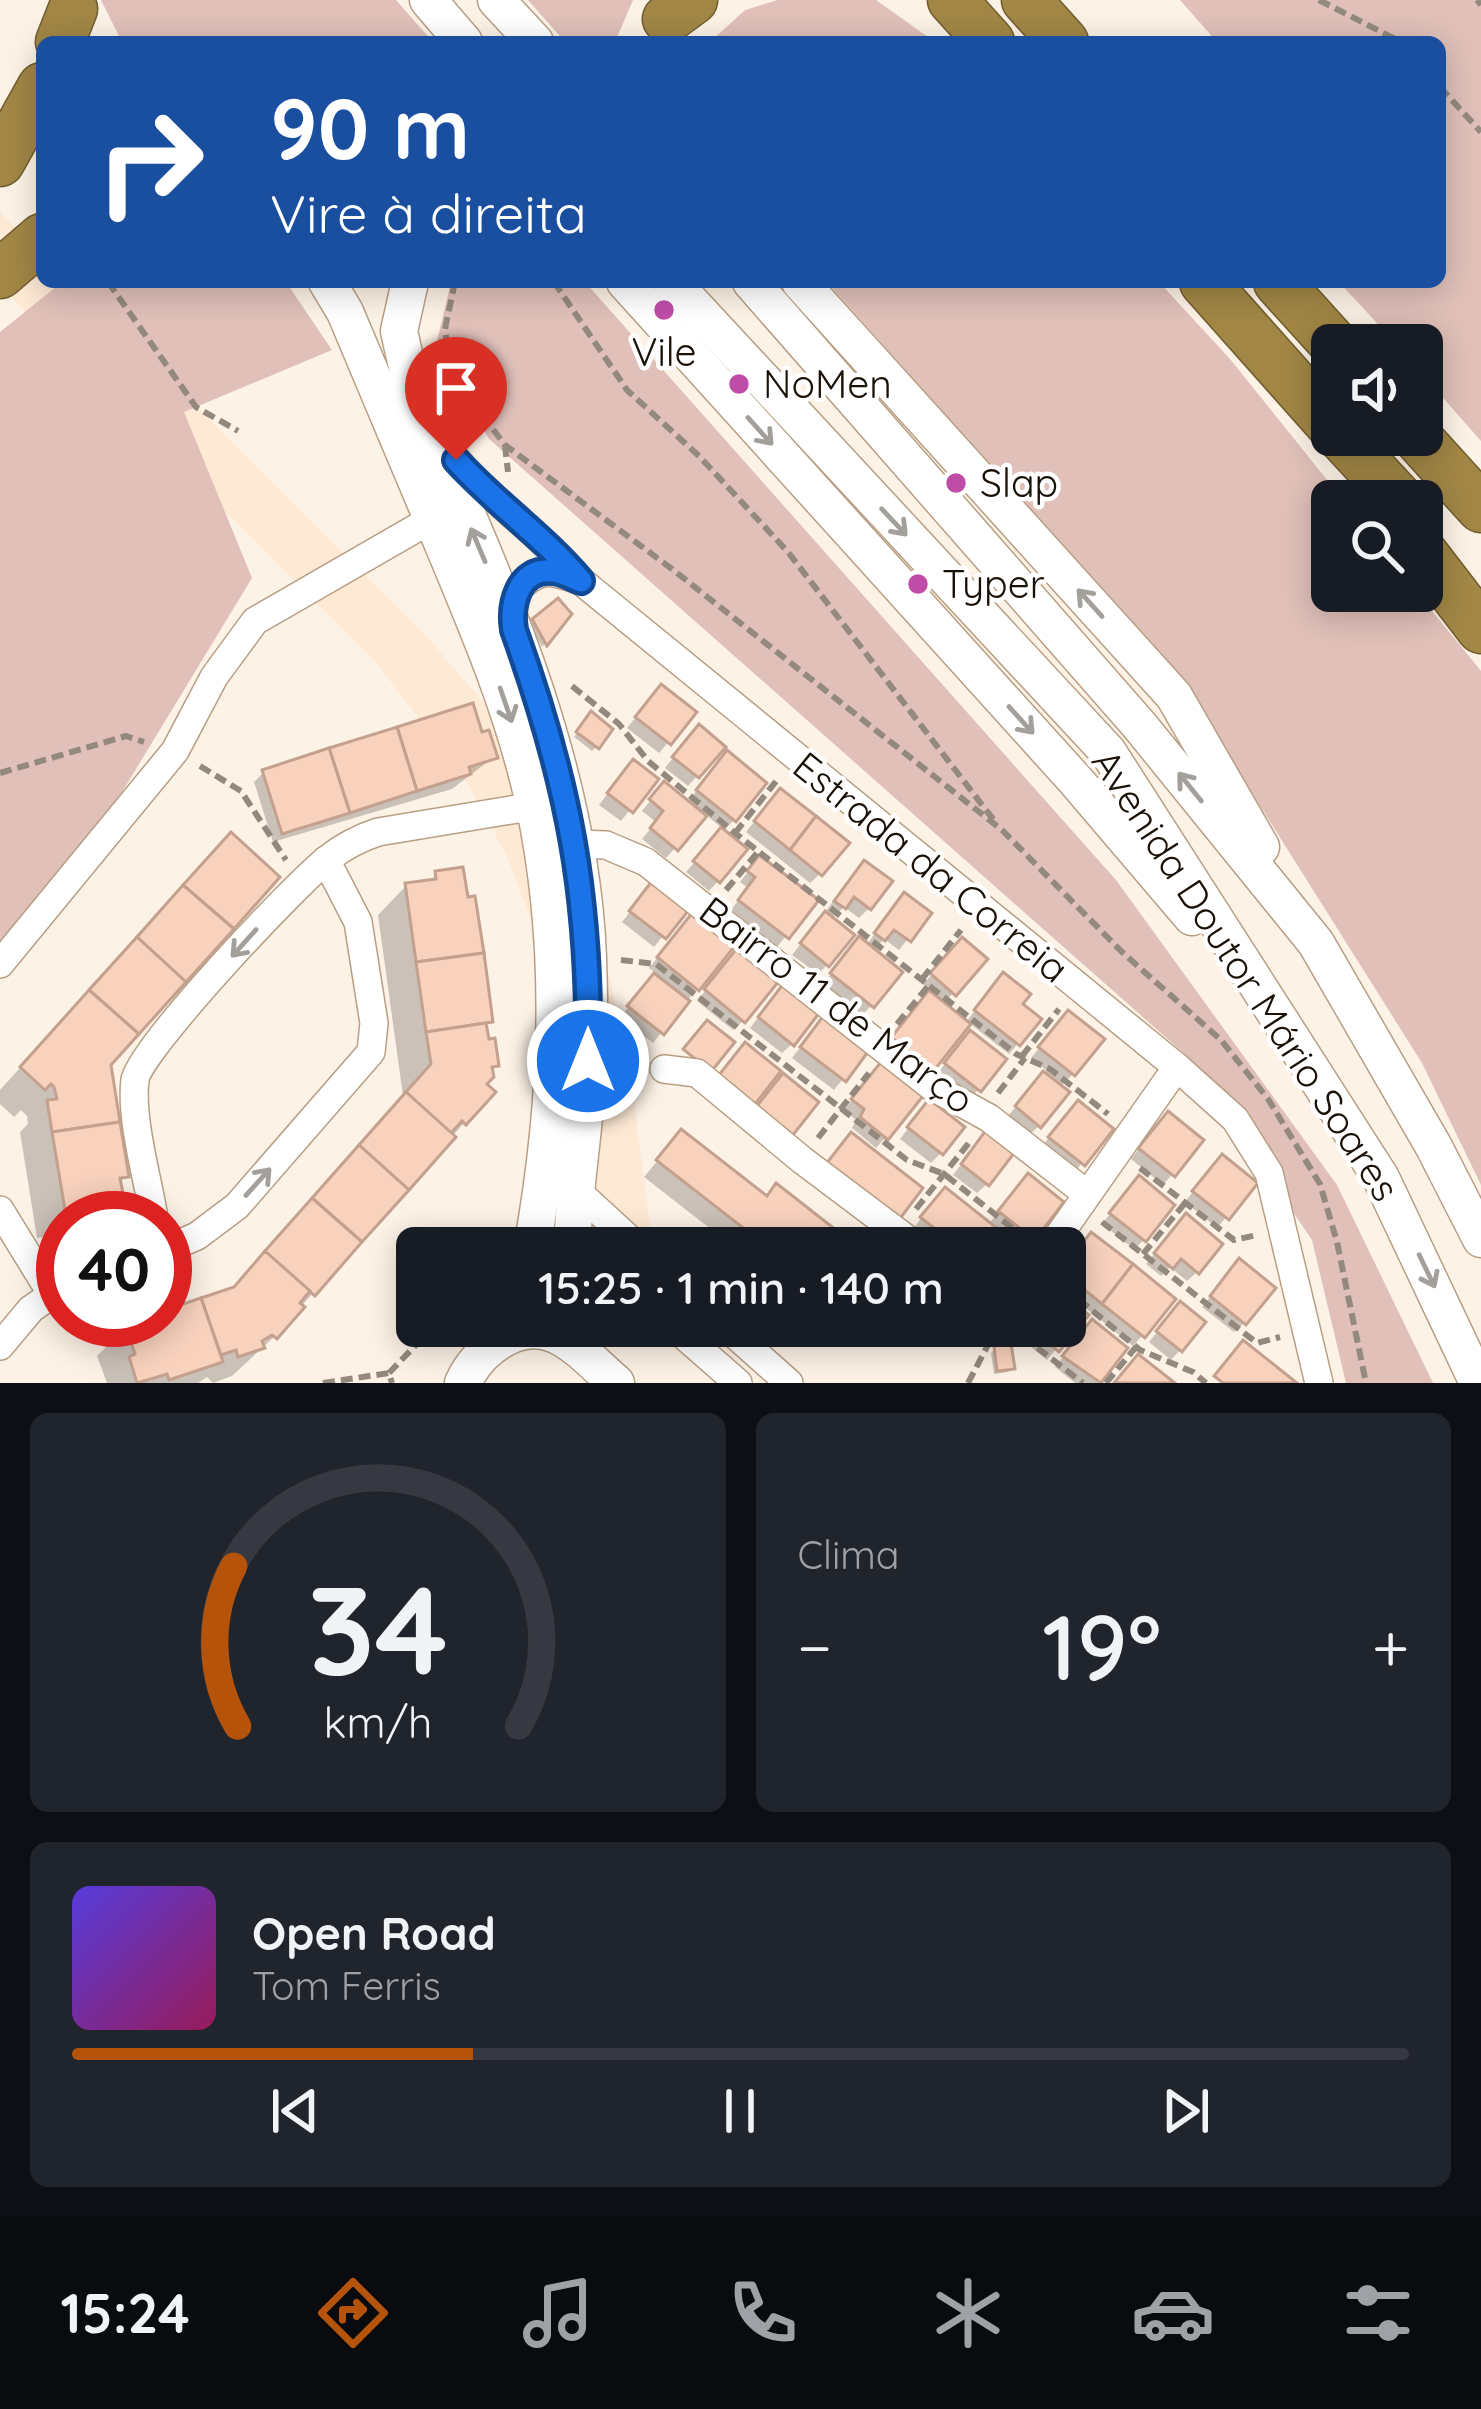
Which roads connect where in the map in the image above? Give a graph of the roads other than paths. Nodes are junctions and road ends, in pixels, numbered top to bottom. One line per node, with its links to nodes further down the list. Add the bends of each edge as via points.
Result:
1 (428, 0): 5 (main road)
2 (496, 0): 6 (main road)
3 (952, 0): 7 (highway)
4 (1026, 0): 8 (highway)
5 (459, 36)
6 (529, 36)
7 (985, 36)
8 (1059, 36)
9 (36, 99): 10 (highway)
10 (0, 162)
11 (36, 243): 12 (highway)
12 (0, 274)
13 (331, 288): 30 (main road)
14 (409, 288): 23 (main road, via 399,331)
15 (630, 288): 42 (main road, one-way to 42, via 1077,782)
16 (678, 288): 42 (main road, Avenida Doutor Mário Soares, one-way to 42, via 1108,752)
17 (756, 288): 40 (main road, Avenida Doutor Mário Soares, one-way to 17, via 1140,726)
18 (805, 288): 40 (main road, one-way to 18, via 1174,696)
19 (1209, 288): 22 (highway)
20 (1283, 288): 21 (highway)
21 (1316, 324)
22 (1311, 402)
23 (427, 422): 33 (street, Estrada da Correia, via 482,488); 36 (main road, one-way to 23)
24 (1360, 456): 27 (highway)
25 (1435, 456): 29 (highway)
26 (1440, 456): 28 (highway)
27 (1382, 480)
28 (1481, 491)
29 (1481, 508)
30 (432, 519): 37 (main road, one-way to 37, via 484,640); 41 (street, via 255,621 175,752)
31 (1443, 546): 34 (highway)
32 (1443, 579): 35 (highway)
33 (581, 581): 36 (street, via 552,571 525,582 511,608); 43 (street, Estrada da Correia)
34 (1481, 586)
35 (1481, 629)
36 (514, 630): 38 (main road)
37 (535, 806): 39 (street, via 378,832); 45 (main road, via 552,956)
38 (576, 844): 45 (main road, via 588,1079); 47 (street, Bairro 11 de Março, via 606,844 646,862 891,1038 932,1086 993,1106)
39 (326, 860): 46 (street, one-way to 46, via 140,1063 134,1098); 54 (street, one-way to 39, via 237,1206 371,1052 358,922)
40 (1316, 944): 55 (main road, Avenida Doutor Mário Soares)
41 (0, 964)
42 (1284, 1025): 67 (main road, Avenida Doutor Mário Soares, one-way to 67, via 1381,1178)
43 (1177, 1067): 47 (street); 66 (street, Estrada da Correia, via 1234,1119 1269,1173)
44 (664, 1069): 52 (street, via 697,1073)
45 (560, 1189): 49 (main road); 50 (main road); 51 (street)
46 (150, 1191)
47 (1084, 1200): 53 (street)
48 (0, 1210): 56 (street)
49 (542, 1227)
50 (571, 1227)
51 (611, 1227)
52 (892, 1227)
53 (1065, 1227)
54 (192, 1239)
55 (1481, 1240)
56 (36, 1261)
57 (36, 1305): 58 (street)
58 (0, 1346)
59 (697, 1347): 64 (street)
60 (749, 1347): 65 (street)
61 (479, 1358): 62 (main road, via 520,1332 550,1332); 63 (main road)
62 (604, 1372)
63 (431, 1383)
64 (738, 1383)
65 (789, 1383)
66 (1319, 1383)
67 (1478, 1383)

